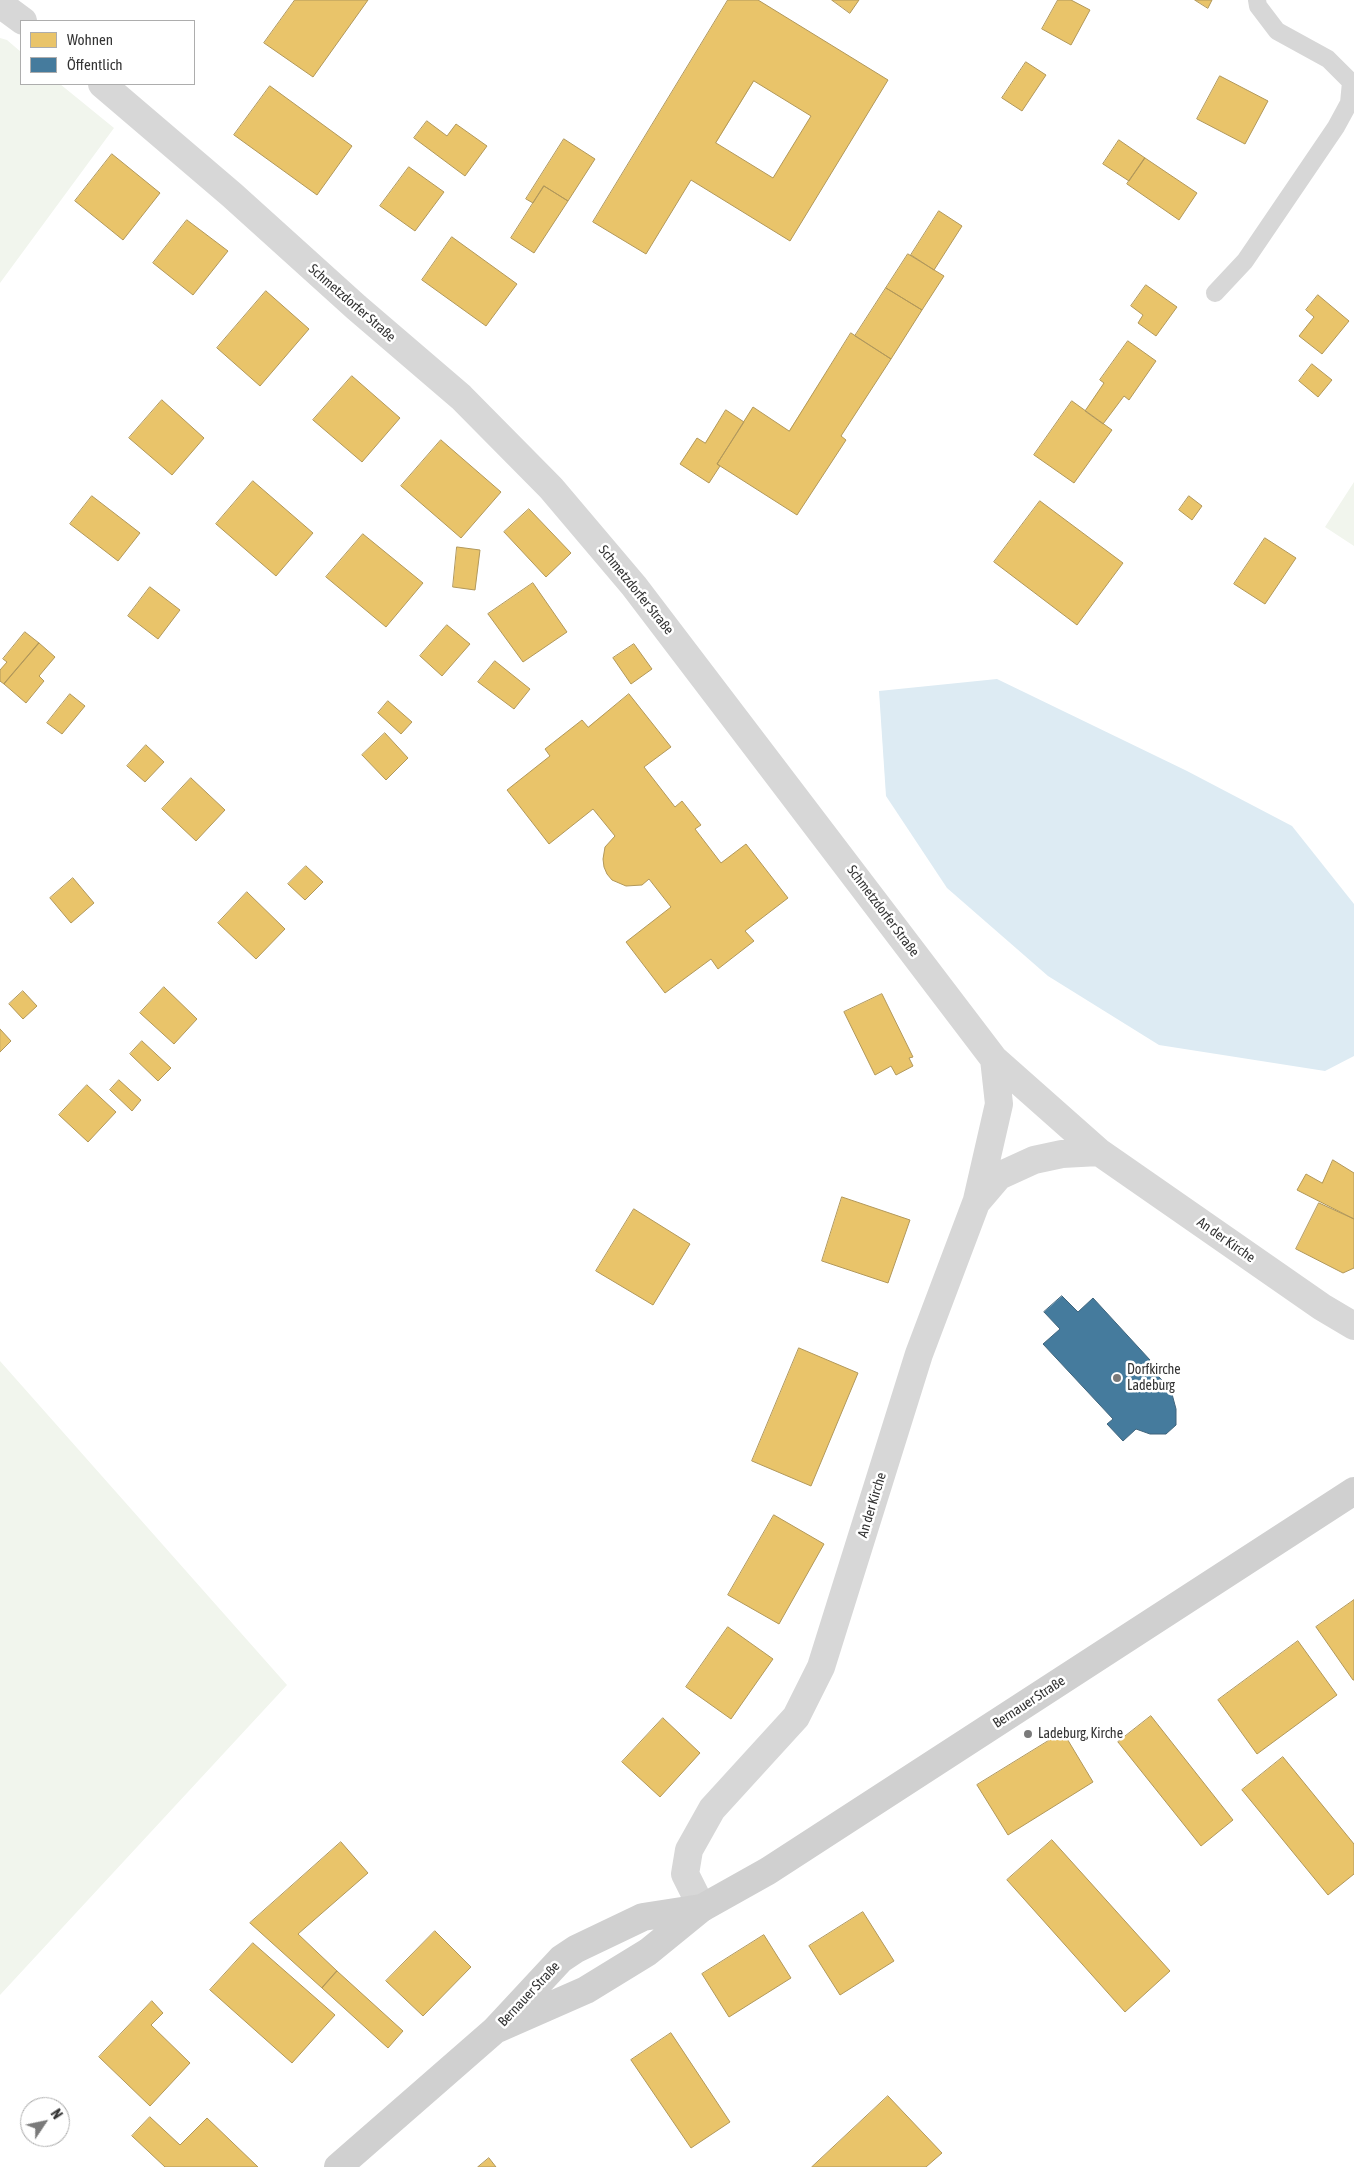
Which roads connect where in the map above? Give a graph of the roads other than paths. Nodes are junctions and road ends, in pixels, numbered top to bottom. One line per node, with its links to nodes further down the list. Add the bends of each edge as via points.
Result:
1 (1257, 0): 5 (lane, via 1277,31 1328,59 1351,82 1349,103 1245,262)
2 (0, 4): 3 (street)
3 (22, 20)
4 (103, 85): 6 (street, Schmetzdorfer Straße, via 461,397 551,488 634,586)
5 (1214, 293)
6 (994, 1059): 7 (street, An der Kirche); 8 (street, via 999,1104)
7 (1099, 1152): 8 (street, An der Kirche, via 1062,1154 1034,1160 999,1176); 9 (street, An der Kirche, via 1322,1308)
8 (976, 1204): 11 (street, An der Kirche, via 919,1354 821,1667 796,1717 712,1809 689,1850 684,1874)
9 (1354, 1326)
10 (1354, 1491): 11 (main road, Bernauer Straße, via 768,1871)
11 (702, 1908): 12 (main road, Bernauer Straße, via 648,1952 586,1990); 12 (main road, Bernauer Straße, via 643,1917 576,1949 561,1959)
12 (495, 2030): 13 (main road, Bernauer Straße)
13 (338, 2167)

